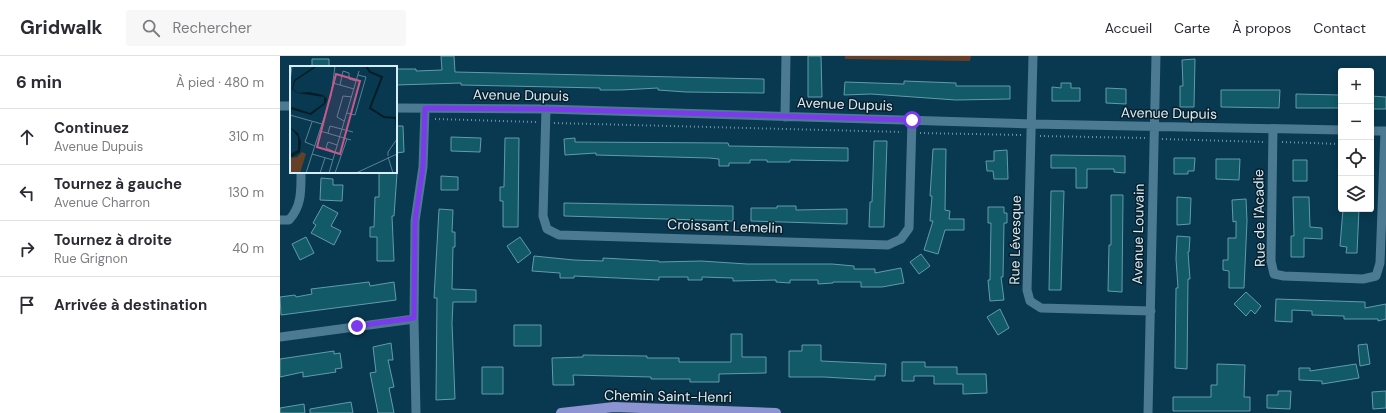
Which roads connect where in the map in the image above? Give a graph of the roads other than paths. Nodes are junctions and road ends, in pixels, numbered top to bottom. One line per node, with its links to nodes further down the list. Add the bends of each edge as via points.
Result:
1 (786, 56): 7 (street)
2 (1033, 56): 9 (street, Rue Lévesque)
3 (1156, 56): 10 (street, Avenue Louvain)
4 (397, 108): 5 (street, Avenue Dupuis)
5 (425, 108): 6 (street, Avenue Dupuis); 18 (street, via 423,167 415,221)
6 (546, 109): 7 (street, Avenue Dupuis); 8 (street, Croissant Lemelin, via 543,216 547,229 559,235 888,245 901,239 909,228)
7 (785, 116): 8 (street, Avenue Dupuis)
8 (912, 120): 9 (street, Avenue Dupuis)
9 (1032, 124): 10 (street, Avenue Dupuis); 17 (street, Rue Lévesque, via 1027,290 1030,301 1041,308)
10 (1154, 126): 11 (street, Avenue Dupuis); 17 (street, Avenue Louvain)
11 (1273, 129): 12 (street, Avenue Dupuis); 14 (street, Rue de l'Acadie, via 1270,260 1274,274 1363,279 1376,276 1380,263)
12 (1338, 130)
13 (1374, 131): 14 (street)
14 (1385, 131)
15 (301, 173): 16 (street, via 300,202 296,213 289,220)
16 (280, 220)
17 (1150, 311): 23 (street, Avenue Louvain)
18 (414, 318): 19 (street); 20 (street)
19 (280, 336)
20 (416, 413)
21 (561, 413): 22 (main road, Chemin Saint-Henri, via 614,406)
22 (776, 413)
23 (1148, 413)

